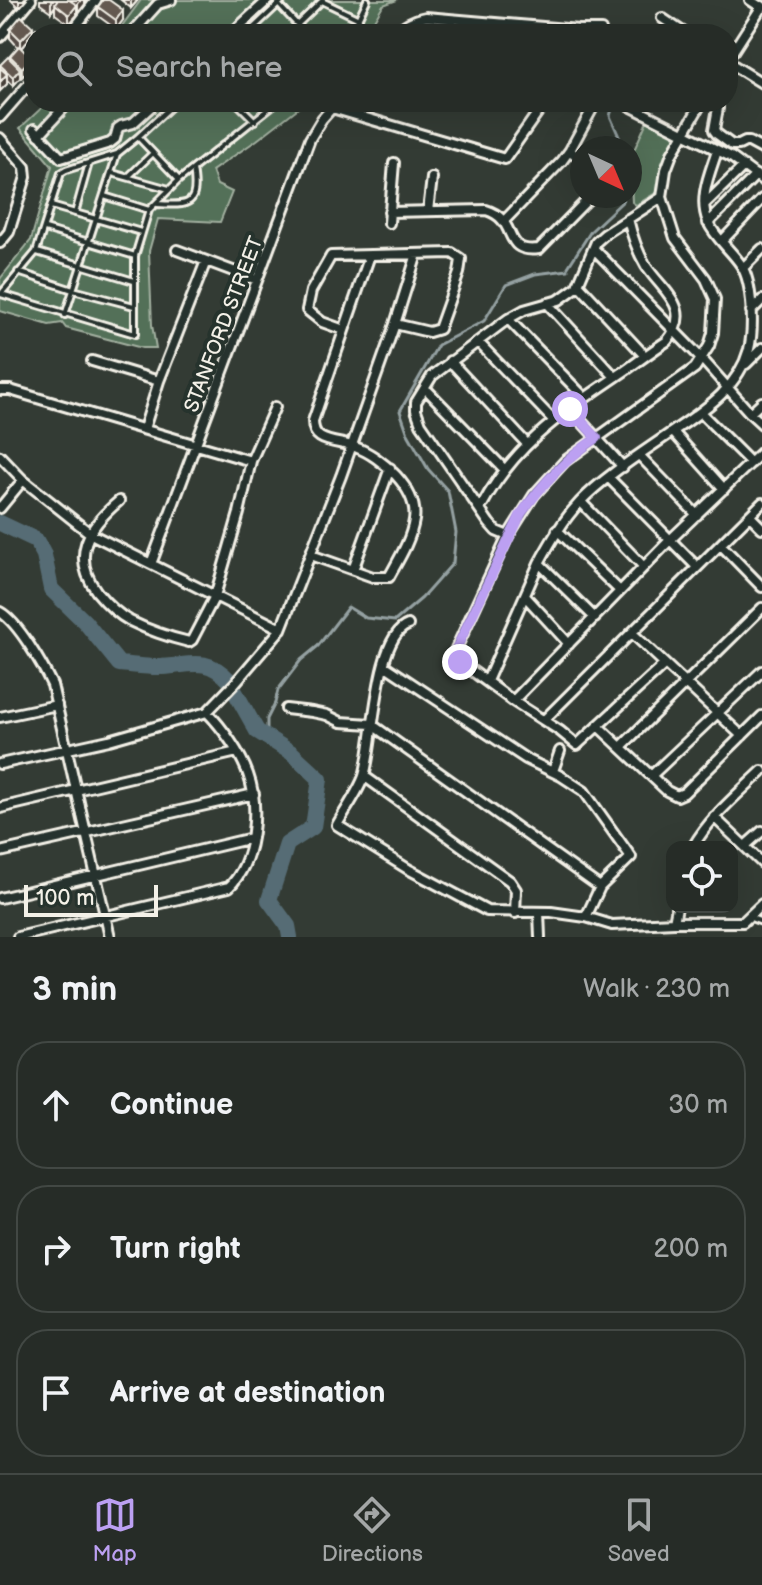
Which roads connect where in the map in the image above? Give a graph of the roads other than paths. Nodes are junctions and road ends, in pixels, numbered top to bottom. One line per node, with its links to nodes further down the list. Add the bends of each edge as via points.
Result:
1 (31, 0): 21 (street)
2 (96, 0): 12 (street)
3 (171, 0): 13 (street, via 158,4)
4 (268, 0): 14 (street)
5 (322, 0): 11 (lane); 16 (lane)
6 (367, 0): 11 (lane)
7 (750, 0): 9 (street)
8 (280, 2): 15 (lane); 16 (lane)
9 (762, 7): 22 (street)
10 (662, 18): 20 (street)
11 (359, 19): 17 (lane)
12 (78, 24)
13 (140, 24)
14 (242, 24)
15 (257, 24)
16 (298, 24)
17 (356, 24)
18 (406, 24): 19 (street, via 426,17)
19 (497, 24)
20 (671, 24)
21 (0, 37)
22 (738, 44)
23 (738, 67): 24 (street)
24 (762, 83)
25 (24, 89): 38 (street)
26 (58, 112): 27 (street, via 37,132 61,158 107,145 118,128)
27 (145, 112)
28 (165, 112): 42 (lane)
29 (246, 112): 39 (lane)
30 (265, 112): 39 (lane)
31 (328, 112): 91 (street, STANFORD STREET, via 310,139)
32 (356, 112): 33 (street, via 505,159)
33 (538, 112)
34 (591, 112): 41 (street)
35 (642, 112): 40 (street)
36 (696, 112): 40 (street)
37 (717, 112): 44 (street, via 717,134 732,145 749,142)
38 (0, 117)
39 (255, 121): 52 (lane)
40 (683, 133): 46 (street); 60 (street, via 666,170)
41 (578, 136)
42 (138, 137): 47 (lane); 48 (lane)
43 (0, 138): 79 (street, via 25,167 26,177 9,232)
44 (762, 149)
45 (570, 150): 72 (street)
46 (717, 151): 51 (street); 63 (street)
47 (153, 153): 54 (lane); 57 (lane)
48 (117, 154): 49 (lane); 53 (lane)
49 (89, 163): 64 (lane, via 61,173); 69 (lane)
50 (394, 163): 68 (street)
51 (744, 166): 56 (street); 63 (street)
52 (193, 169): 57 (lane); 62 (lane, via 196,188 190,200 181,206)
53 (112, 173): 54 (lane); 59 (lane)
54 (128, 177): 58 (lane)
55 (432, 178): 67 (street)
56 (759, 178): 74 (street)
57 (179, 180): 58 (lane)
58 (169, 189): 62 (lane)
59 (104, 196): 66 (lane); 70 (lane)
60 (662, 197): 71 (street); 107 (street, via 675,238 715,299 713,333)
61 (762, 199): 78 (street)
62 (157, 204): 66 (lane)
63 (705, 204): 74 (street)
64 (51, 206): 69 (lane); 75 (lane)
65 (579, 208): 72 (street, via 539,249 518,247)
66 (149, 210): 76 (lane)
67 (428, 211): 68 (street); 72 (street, via 486,210)
68 (389, 212): 73 (street)
69 (75, 213): 70 (lane)
70 (95, 219): 76 (lane); 77 (lane)
71 (628, 219): 80 (street); 103 (street, via 640,256 673,298)
72 (504, 221)
73 (389, 223)
74 (708, 223): 78 (street)
75 (45, 229): 77 (lane); 83 (lane)
76 (141, 232): 86 (lane)
77 (88, 241): 86 (lane); 88 (lane)
78 (722, 241): 89 (street)
79 (0, 243)
80 (594, 249): 93 (street); 103 (street)
81 (762, 249): 89 (street)
82 (177, 250): 87 (street)
83 (36, 252): 88 (lane); 90 (lane)
84 (417, 254): 85 (street); 101 (street); 101 (street, via 452,253 461,259 459,273 439,329 429,332)
85 (370, 255): 102 (street); 102 (street, via 331,256 311,291 307,310)
86 (135, 256): 92 (lane)
87 (206, 261): 91 (street); 112 (street)
88 (81, 264): 92 (lane); 94 (lane)
89 (743, 268): 98 (street)
90 (18, 272): 94 (lane); 99 (lane, via 1,294)
91 (257, 280): 127 (street, STANFORD STREET)
92 (134, 281): 97 (lane)
93 (578, 284): 96 (street); 106 (street)
94 (73, 290): 97 (lane); 99 (lane)
95 (762, 300): 98 (street)
96 (547, 303): 100 (street); 111 (street)
97 (134, 306): 99 (lane, via 135,334)
98 (751, 311): 110 (street, via 750,347)
99 (65, 315)
100 (508, 319): 104 (street); 116 (street)
101 (395, 324): 129 (street)
102 (344, 330): 129 (street, via 313,421 321,438)
103 (674, 330): 106 (street); 107 (street)
104 (478, 342): 109 (street); 122 (street)
105 (762, 348): 110 (street)
106 (645, 356): 111 (street)
107 (702, 359): 114 (street); 126 (street)
108 (92, 361): 112 (street)
109 (450, 361): 113 (street); 128 (street)
110 (742, 368): 114 (street)
111 (615, 377): 116 (street)
112 (159, 381): 124 (street)
113 (425, 388): 137 (street); 145 (street, via 416,402 421,424)
114 (728, 389): 120 (street); 121 (street)
115 (0, 390): 124 (street)
116 (584, 397): 119 (street)
117 (762, 402): 121 (street)
118 (275, 407): 133 (street)
119 (570, 409): 122 (street); 126 (street)
120 (701, 413): 125 (street); 134 (street)
121 (750, 413): 123 (street)
122 (554, 421): 128 (street)
123 (762, 424)
124 (144, 429): 127 (street)
125 (673, 432): 131 (street); 140 (street)
126 (597, 438): 135 (street); 151 (street, via 565,461 534,495)
127 (195, 444): 133 (street); 156 (street, STANFORD STREET)
128 (527, 444): 137 (street)
129 (352, 446): 136 (street); 154 (street)
130 (762, 452): 134 (street)
131 (639, 455): 135 (street); 146 (street)
132 (0, 456): 139 (street)
133 (251, 461): 162 (street)
134 (751, 463): 140 (street)
135 (623, 467): 138 (street)
136 (390, 468): 159 (street); 159 (street, via 411,498 415,517 406,543 389,577)
137 (505, 470): 145 (street)
138 (609, 478): 142 (street); 152 (street)
139 (23, 480): 144 (street); 150 (street)
140 (724, 489): 146 (street)
141 (119, 501): 150 (street)
142 (581, 502): 149 (street); 157 (street)
143 (762, 503): 147 (street)
144 (0, 508)
145 (480, 509): 151 (street, via 496,531)
146 (697, 515): 152 (street)
147 (750, 516): 148 (street); 153 (street)
148 (762, 528)
149 (557, 530): 155 (street); 161 (street)
150 (91, 534): 156 (street); 162 (street, via 83,568 105,602 127,619 189,642)
151 (508, 536): 174 (street, via 455,651 456,659)
152 (670, 540): 157 (street); 158 (street)
153 (721, 545): 158 (street); 160 (street)
154 (311, 555): 159 (street); 168 (street)
155 (539, 563): 163 (street); 166 (street)
156 (151, 564): 162 (street)
157 (644, 567): 161 (street)
158 (697, 567): 169 (street)
159 (353, 570)
160 (762, 587)
161 (620, 591): 166 (street)
162 (215, 596): 168 (street)
163 (525, 596): 170 (street); 174 (street)
164 (762, 608): 175 (street)
165 (0, 612): 177 (street, via 44,669)
166 (595, 618): 170 (street)
167 (408, 625): 172 (street, via 394,637)
168 (281, 629): 179 (street)
169 (632, 633): 171 (street); 183 (street)
170 (569, 644): 176 (street)
171 (665, 664): 175 (street); 185 (street)
172 (384, 665): 184 (street); 192 (street, via 526,759)
173 (762, 671): 180 (street)
174 (487, 681): 176 (street)
175 (687, 684): 180 (street); 187 (street)
176 (513, 701): 183 (street)
177 (57, 705): 182 (street); 188 (street)
178 (286, 709): 184 (street)
179 (207, 712): 188 (street); 190 (street)
180 (718, 713): 186 (street); 194 (street)
181 (762, 716): 186 (street)
182 (0, 717)
183 (544, 720): 185 (street, via 577,745)
184 (371, 724): 195 (street); 208 (street)
185 (599, 727): 187 (street)
186 (742, 736): 194 (street, via 684,793 667,791)
187 (621, 747): 194 (street)
188 (68, 748): 191 (street); 196 (street)
189 (560, 751): 192 (street)
190 (237, 752): 196 (street); 197 (street)
191 (0, 764)
192 (553, 771): 208 (street, via 584,791 630,855)
193 (762, 771): 199 (street)
194 (652, 775)
195 (364, 776): 212 (street, via 510,881 516,890); 212 (street, via 337,825 482,910)
196 (76, 789): 198 (street); 200 (street)
197 (254, 794): 200 (street); 202 (street)
198 (0, 808)
199 (714, 817): 203 (street); 204 (street)
200 (87, 831): 205 (street); 207 (street)
201 (762, 831): 204 (street)
202 (252, 838): 207 (street); 214 (street, via 247,860 229,887)
203 (696, 841)
204 (745, 846): 206 (street)
205 (0, 852)
206 (762, 863)
207 (96, 875): 209 (street); 214 (street)
208 (600, 887): 215 (street)
209 (0, 898)
210 (762, 904): 216 (street)
211 (539, 912): 212 (street); 215 (street); 221 (street)
212 (515, 913)
213 (676, 913): 217 (street)
214 (104, 916): 219 (street); 220 (street)
215 (586, 917): 217 (street, via 612,925)
216 (748, 917): 217 (street, via 743,922); 218 (lane)
217 (674, 922)
218 (762, 922)
219 (18, 937)
220 (110, 937)
221 (540, 937)

